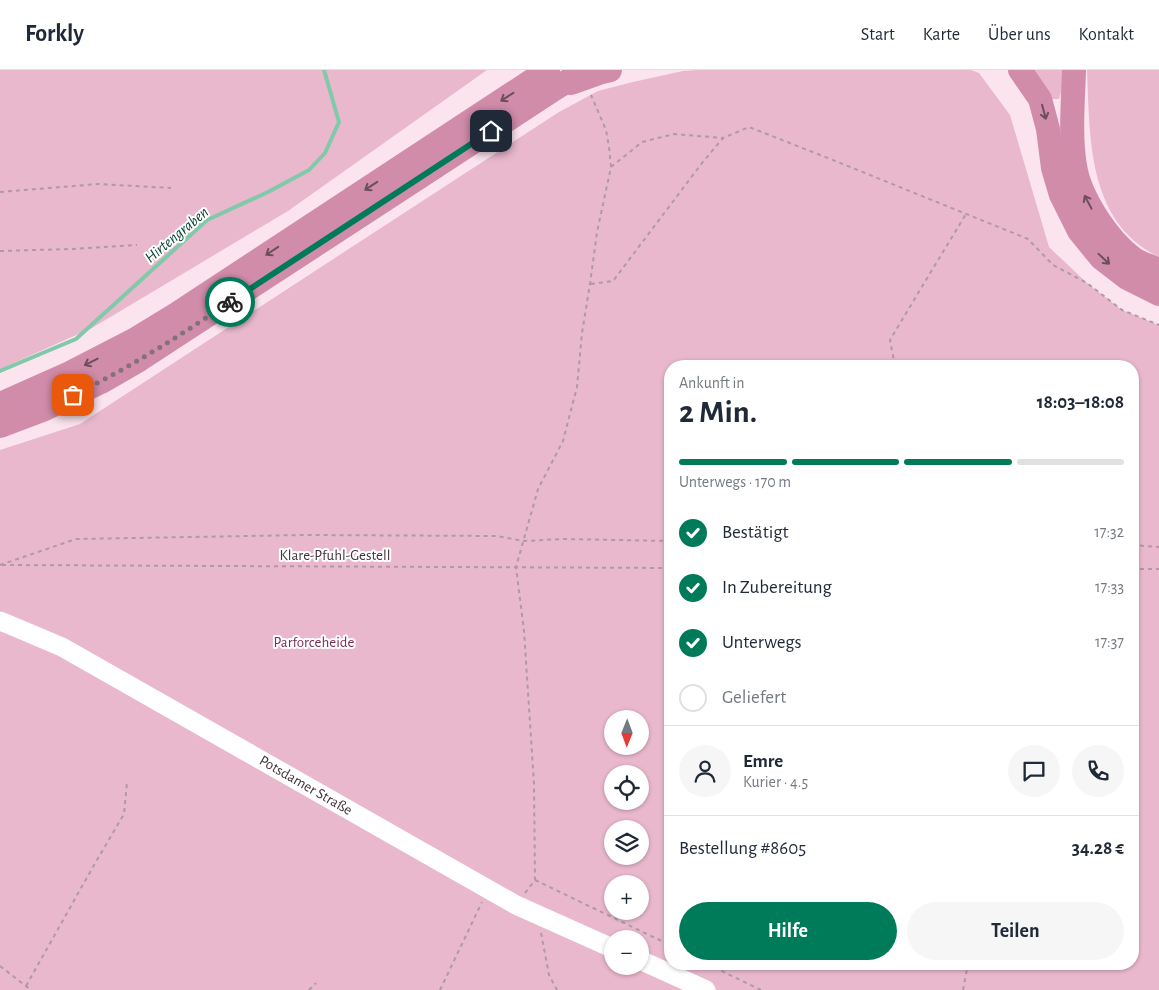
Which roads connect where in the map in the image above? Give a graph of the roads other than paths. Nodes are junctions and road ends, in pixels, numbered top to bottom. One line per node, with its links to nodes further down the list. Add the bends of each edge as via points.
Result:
1 (586, 70): 5 (highway)
2 (610, 70): 5 (highway)
3 (1020, 70): 7 (highway, one-way to 7, via 1040,99 1053,168 1061,195 1079,231 1102,258 1126,278)
4 (1074, 70): 6 (highway, one-way to 4, via 1135,260 1116,242 1085,198 1075,169 1072,142)
5 (552, 79): 8 (highway, one-way to 8, via 134,340); 9 (highway, via 139,360 45,409)
6 (1159, 270)
7 (1159, 294)
8 (0, 404)
9 (0, 426)
10 (0, 622): 11 (street, Potsdamer Straße, via 68,651 516,905)
11 (604, 944)
12 (649, 964): 13 (street)
13 (706, 990)

